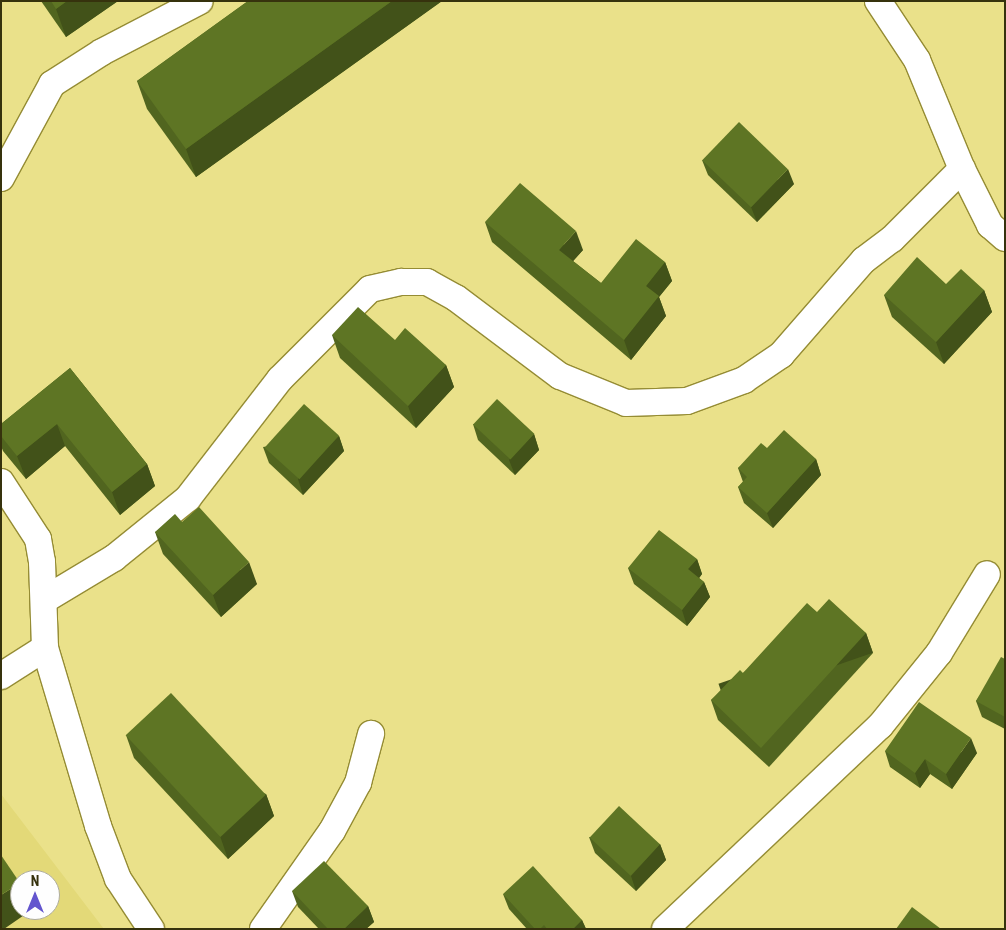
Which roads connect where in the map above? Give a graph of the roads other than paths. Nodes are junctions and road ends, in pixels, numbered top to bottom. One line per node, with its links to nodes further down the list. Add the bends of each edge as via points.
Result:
1 (200, 1): 4 (street, via 102,52 52,84)
2 (878, 1): 3 (street, via 917,60)
3 (962, 169): 5 (street, via 990,225); 8 (street, via 892,238 864,260 781,355 744,380 687,401 626,404 560,376 456,298 426,282 401,282 370,289 280,379 188,498 114,558)
4 (1, 178)
5 (1005, 238)
6 (1, 482): 8 (street, via 38,539)
7 (987, 574): 14 (street, via 939,653 880,726)
8 (44, 600): 9 (street)
9 (45, 648): 10 (street); 12 (street, via 98,826 118,879)
10 (1, 676)
11 (371, 734): 13 (street, via 358,783 332,831)
12 (151, 929)
13 (263, 929)
14 (665, 929)

